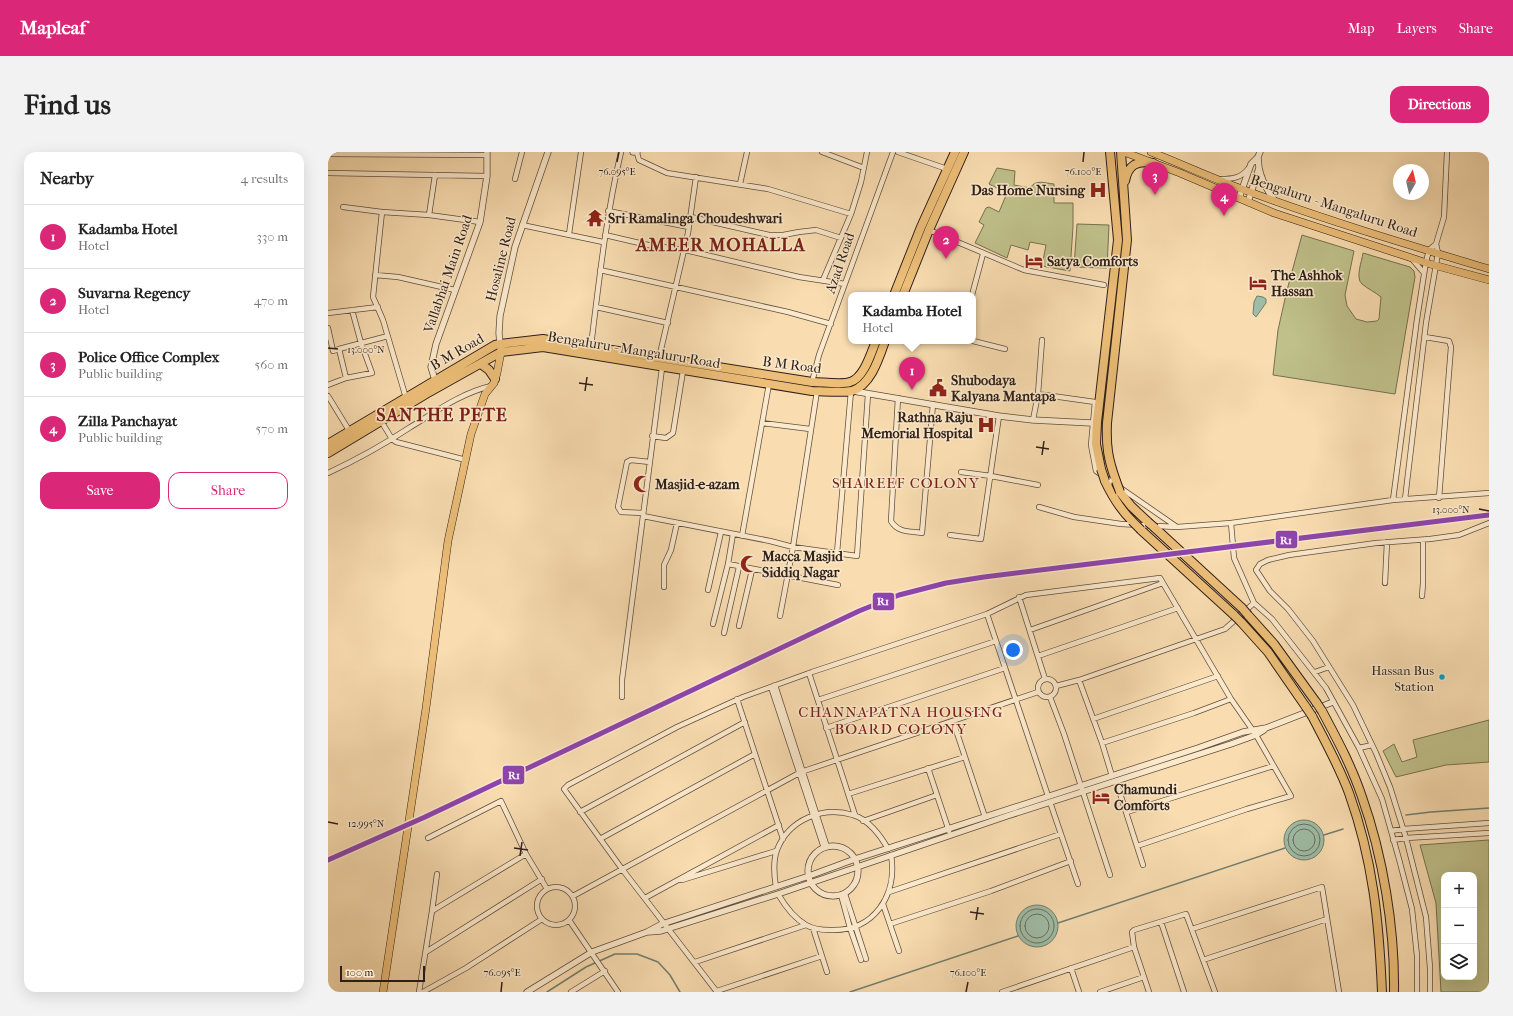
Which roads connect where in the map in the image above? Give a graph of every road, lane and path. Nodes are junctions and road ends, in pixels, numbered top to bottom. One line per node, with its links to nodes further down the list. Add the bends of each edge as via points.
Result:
1 (522, 152): 30 (street)
2 (548, 152): 46 (street, Hosaline Road)
3 (582, 152): 50 (street)
4 (621, 152): 40 (street)
5 (635, 152): 29 (street, via 639,160 667,173)
6 (747, 152): 32 (street)
7 (822, 152): 23 (street)
8 (867, 152): 23 (street)
9 (892, 152): 69 (street, Azad Road)
10 (898, 152): 25 (street)
11 (955, 152): 25 (highway)
12 (964, 152): 48 (highway)
13 (1110, 152): 289 (highway, bridge, via 1118,240 1096,444 1101,470 1112,496 1123,512 1241,622 1268,652 1312,716 1348,791 1361,830 1374,891 1380,940)
14 (1121, 152): 34 (highway)
15 (1124, 152): 21 (main road, Bengaluru - Mangaluru Road)
16 (1152, 152): 31 (main road, Bengaluru - Mangaluru Road)
17 (1447, 152): 55 (street, via 1444,217)
18 (328, 154): 19 (street)
19 (487, 154): 28 (street, Vallabhai Main Road)
20 (1259, 154): 22 (street); 24 (street)
21 (1153, 163): 34 (highway, via 1145,161 1132,166 1126,175); 36 (main road, Bengaluru - Mangaluru Road)
22 (1251, 164): 31 (street, via 1244,175 1233,179); 33 (street)
23 (864, 168): 42 (street)
24 (1259, 168): 35 (street); 38 (street, via 1267,191)
25 (947, 169): 73 (highway)
26 (328, 173): 27 (street)
27 (435, 175): 28 (street); 43 (street)
28 (487, 176): 45 (street, Vallabhai Main Road)
29 (696, 177): 32 (street); 44 (street)
30 (515, 179)
31 (1218, 179): 33 (main road, Bengaluru - Mangaluru Road)
32 (740, 184): 42 (street, via 768,189)
33 (1242, 190): 35 (main road, Bengaluru - Mangaluru Road); 36 (street)
34 (1124, 193): 290 (highway, bridge, via 1127,240 1107,423 1109,463 1120,492 1131,506 1242,608 1274,644 1322,712 1345,756 1371,827 1390,924 1394,957)
35 (1251, 193): 37 (street); 38 (main road, Bengaluru - Mangaluru Road)
36 (1238, 198): 37 (main road, Bengaluru - Mangaluru Road)
37 (1248, 202): 53 (main road, Bengaluru - Mangaluru Road)
38 (1276, 202): 49 (main road, Bengaluru - Mangaluru Road)
39 (343, 207): 41 (street)
40 (608, 211): 47 (street); 51 (street)
41 (382, 212): 43 (street); 66 (street)
42 (851, 214): 52 (street)
43 (429, 215): 45 (street)
44 (690, 217): 47 (street); 52 (street, via 769,235 816,230)
45 (480, 222): 72 (street, Vallabhai Main Road)
46 (522, 225): 50 (street); 90 (street, Hosaline Road, via 502,310 499,333)
47 (689, 227): 56 (street)
48 (929, 230): 59 (street); 74 (highway)
49 (1358, 230): 53 (main road); 57 (main road, Bengaluru - Mangaluru Road)
50 (569, 234): 54 (street)
51 (604, 235): 54 (street); 56 (street)
52 (841, 238): 67 (street)
53 (1355, 240): 60 (main road, Bengaluru - Mangaluru Road)
54 (603, 242): 64 (street)
55 (1436, 244): 57 (street); 58 (street)
56 (685, 250): 67 (street); 71 (street)
57 (1429, 250): 58 (main road, Bengaluru - Mangaluru Road); 61 (street)
58 (1438, 253): 62 (street); 63 (main road, Bengaluru - Mangaluru Road)
59 (983, 254): 70 (street, via 1024,270); 75 (street)
60 (1409, 257): 61 (main road, Bengaluru - Mangaluru Road); 65 (street)
61 (1426, 262): 62 (main road, Bengaluru - Mangaluru Road); 65 (street)
62 (1436, 266): 68 (main road, Bengaluru - Mangaluru Road); 84 (street)
63 (1489, 269)
64 (600, 270): 71 (street); 77 (street)
65 (1424, 273): 135 (street)
66 (376, 275): 72 (street, via 398,277); 76 (street, via 373,297)
67 (823, 280): 69 (street)
68 (1489, 280)
69 (845, 284): 81 (street, Azad Road)
70 (1104, 285)
71 (677, 287): 80 (street); 81 (street)
72 (455, 290): 102 (street, Vallabhai Main Road, via 436,344 431,367)
73 (895, 292)
74 (904, 292)
75 (973, 292)
76 (378, 307): 78 (street); 83 (street)
77 (596, 308): 80 (street); 93 (street)
78 (352, 310): 79 (street); 87 (street)
79 (328, 313)
80 (668, 323): 97 (street)
81 (831, 324): 104 (street, Azad Road)
82 (328, 328): 94 (street)
83 (388, 336): 87 (street); 112 (street)
84 (1424, 337): 133 (street, via 1449,341 1451,347); 134 (street)
85 (1042, 340): 110 (street)
86 (976, 342): 92 (street)
87 (361, 343): 91 (street); 101 (street, via 372,373)
88 (876, 344): 95 (highway, B M Road)
89 (883, 344): 95 (highway)
90 (501, 348): 93 (highway, Bengaluru - Mangaluru Road); 98 (highway, Bengaluru - Mangaluru Road); 102 (highway, B M Road, via 495,345); 103 (main road)
91 (339, 349): 94 (street); 101 (street)
92 (1004, 349)
93 (590, 350): 97 (highway, B M Road); 99 (highway, Bengaluru - Mangaluru Road)
94 (333, 351): 96 (street)
95 (876, 352): 104 (highway, B M Road, via 856,379 849,382); 108 (highway, via 875,369 861,386)
96 (328, 353)
97 (659, 358): 104 (highway, B M Road)
98 (480, 364): 103 (highway, via 489,370); 117 (highway, Bengaluru - Mangaluru Road)
99 (662, 368): 100 (highway, Bengaluru - Mangaluru Road); 122 (street)
100 (683, 371): 105 (highway, Bengaluru - Mangaluru Road); 122 (street, via 673,433 666,438)
101 (346, 378): 106 (street)
102 (435, 380): 112 (highway, B M Road)
103 (493, 382): 123 (street, via 458,398); 126 (main road, via 485,394 471,434)
104 (812, 382)
105 (769, 384): 107 (highway, Bengaluru - Mangaluru Road); 118 (street)
106 (328, 385)
107 (817, 391): 108 (highway, Bengaluru - Mangaluru Road); 120 (street)
108 (851, 391): 109 (street); 149 (street)
109 (868, 394): 113 (street); 149 (street, via 857,556)
110 (1038, 394): 116 (street); 119 (street, via 1095,402)
111 (328, 396): 121 (street)
112 (406, 398): 121 (highway, B M Road)
113 (898, 398): 114 (street); 114 (street, via 891,521 897,529 922,533)
114 (933, 404): 115 (street)
115 (999, 416): 116 (street); 130 (street)
116 (1032, 420): 119 (street)
117 (381, 421): 123 (street); 125 (highway, Bengaluru - Mangaluru Road)
118 (762, 423): 120 (street); 145 (street)
119 (1092, 423): 141 (street, via 1091,445 1096,472)
120 (810, 429): 148 (street)
121 (350, 432): 124 (highway, B M Road)
122 (652, 436): 127 (street)
123 (392, 439): 126 (street); 129 (street)
124 (328, 444)
125 (328, 453)
126 (466, 460): 275 (main road, via 448,541 426,708)
127 (650, 462): 137 (street); 137 (street, via 627,462 618,507 620,512)
128 (961, 472): 130 (street)
129 (328, 474)
130 (991, 476): 131 (street); 144 (street, via 981,539)
131 (1038, 485)
132 (1489, 493): 133 (street)
133 (1439, 498): 134 (street)
134 (1405, 499): 135 (street)
135 (1393, 500): 138 (street)
136 (1039, 507): 141 (street, via 1074,517)
137 (643, 515): 139 (street); 183 (street, via 622,680)
138 (1231, 522): 141 (street); 161 (street, via 1234,558)
139 (677, 523): 142 (street); 157 (street, via 671,550 664,565)
140 (1489, 523): 146 (street, via 1459,535)
141 (1177, 528)
142 (721, 532): 143 (street); 158 (street)
143 (733, 534): 145 (street); 150 (street)
144 (950, 535)
145 (742, 536): 148 (street)
146 (1423, 540): 147 (street); 159 (street)
147 (1387, 542): 155 (street); 172 (street, via 1289,555 1268,560 1260,564 1256,570 1270,591 1313,641)
148 (793, 547): 149 (street); 153 (street)
149 (837, 553)
150 (728, 564): 151 (street); 165 (street)
151 (739, 567): 152 (street); 168 (street)
152 (752, 570): 153 (street); 166 (street)
153 (788, 576): 156 (street); 164 (street)
154 (1163, 583): 160 (street, via 1160,578); 162 (street); 167 (street)
155 (1385, 583)
156 (838, 585)
157 (664, 587)
158 (708, 590)
159 (1422, 596)
160 (1020, 597): 163 (street); 167 (street)
161 (1254, 603): 169 (street, via 1225,629); 174 (street, via 1272,619)
162 (1178, 608): 169 (street); 171 (street)
163 (987, 614): 170 (street); 175 (street)
164 (780, 616)
165 (713, 624)
166 (738, 626)
167 (1030, 630): 171 (street)
168 (724, 633)
169 (1197, 639): 176 (street); 178 (street)
170 (996, 641): 173 (street); 186 (street)
171 (1038, 656): 177 (street)
172 (1329, 667): 174 (street); 195 (street, via 1353,706)
173 (1005, 668): 187 (street); 192 (street)
174 (1315, 672): 188 (street)
175 (809, 673): 179 (street); 186 (street)
176 (1218, 676): 185 (street); 189 (street)
177 (1045, 679): 180 (street, via 1053,681); 181 (street, via 1038,684)
178 (1079, 680): 180 (street); 189 (street)
179 (773, 686): 184 (street); 202 (street)
180 (1056, 686): 182 (street, via 1056,692)
181 (1038, 692): 182 (street, via 1044,698); 187 (street)
182 (1050, 697): 204 (street)
183 (622, 698)
184 (737, 699): 191 (street); 209 (street, via 568,785 564,789)
185 (1231, 699): 193 (street); 194 (street)
186 (818, 700): 192 (street)
187 (1015, 700): 190 (street); 208 (street)
188 (1334, 702): 193 (street); 196 (street)
189 (1093, 719): 194 (street)
190 (953, 721): 198 (street); 199 (street)
191 (745, 722): 197 (street); 209 (street)
192 (826, 728): 199 (street)
193 (1254, 732): 200 (street); 203 (street, via 1243,732)
194 (1102, 743): 203 (street)
195 (1372, 745): 196 (street); 217 (street, via 1390,787)
196 (1359, 748): 218 (street, via 1382,799)
197 (755, 754): 205 (street); 224 (street)
198 (965, 757): 201 (street); 213 (street)
199 (836, 760): 202 (street); 206 (street)
200 (1273, 766): 210 (street); 227 (street, via 1291,796)
201 (928, 768): 206 (street); 207 (street)
202 (801, 772): 205 (street); 211 (street)
203 (1114, 778): 204 (street); 210 (street)
204 (1082, 788): 208 (street); 239 (street)
205 (767, 790): 216 (street); 237 (street)
206 (848, 794): 212 (street)
207 (937, 795): 214 (street); 219 (street)
208 (1049, 799): 213 (street); 219 (street); 221 (street)
209 (580, 812): 224 (street)
210 (1127, 812): 227 (street)
211 (814, 815): 212 (street, via 834,812); 225 (street, via 796,825); 228 (street)
212 (854, 815): 214 (street)
213 (985, 817): 219 (street)
214 (862, 820): 229 (street, via 876,830)
215 (1489, 823): 217 (street)
216 (779, 825): 225 (street); 242 (street)
217 (1403, 829): 218 (street); 223 (street)
218 (1391, 831): 226 (street)
219 (950, 832): 229 (street); 232 (street)
220 (1489, 833): 223 (street)
221 (1061, 834): 234 (street); 246 (street)
222 (428, 838): 231 (street, via 501,801)
223 (1406, 838): 226 (street); 292 (street, via 1426,917)
224 (600, 839): 237 (street)
225 (783, 839): 230 (street)
226 (1393, 840): 291 (street, via 1412,909 1417,956)
227 (1137, 846): 235 (street)
228 (826, 848): 233 (street, via 834,846 846,850); 241 (street, via 819,851 811,860)
229 (888, 849): 233 (street)
230 (776, 851): 242 (street); 244 (street)
231 (526, 854): 240 (street); 252 (street)
232 (891, 855): 236 (street); 246 (street, via 893,868)
233 (855, 859): 236 (street); 241 (street)
234 (1071, 861): 243 (street); 257 (street, via 991,891)
235 (1143, 865)
236 (858, 866): 241 (street); 248 (street, via 856,882 852,889)
237 (622, 869): 249 (street); 250 (street)
238 (437, 874): 252 (street)
239 (1110, 875)
240 (542, 879): 245 (street); 265 (street)
241 (810, 879): 244 (street); 247 (street); 248 (street, via 820,892 827,896)
242 (671, 884): 250 (street)
243 (1078, 884)
244 (776, 887): 259 (street)
245 (547, 889): 249 (street, via 564,888); 253 (street, via 537,903)
246 (889, 892): 251 (street)
247 (778, 894): 258 (street, via 791,912); 259 (street)
248 (843, 894): 260 (street)
249 (573, 896): 255 (street, via 575,912)
250 (645, 898): 259 (street)
251 (884, 904): 257 (street); 260 (street, via 863,924)
252 (432, 911): 265 (street)
253 (542, 919): 255 (street, via 553,925 564,924); 277 (street, via 466,968)
254 (1327, 919): 262 (street, via 1322,887); 269 (street); 288 (street)
255 (569, 920): 266 (street)
256 (1161, 922): 262 (street, via 1186,914); 263 (street, via 1134,930); 286 (street)
257 (890, 924): 264 (street)
258 (806, 925): 261 (street); 270 (street)
259 (667, 926): 266 (street, via 661,931 647,932); 270 (street)
260 (852, 927): 261 (street, via 836,931); 268 (street)
261 (813, 928): 267 (street)
262 (1192, 929): 269 (street)
263 (1134, 946): 271 (street); 274 (street)
264 (898, 951)
265 (426, 952): 276 (street)
266 (593, 954): 272 (street); 278 (street)
267 (822, 956): 273 (street); 281 (street)
268 (863, 959)
269 (1203, 960): 287 (street)
270 (694, 962): 281 (street)
271 (1071, 968): 282 (street); 283 (street)
272 (604, 971): 279 (street); 280 (street)
273 (827, 972)
274 (1144, 977): 284 (street); 285 (street)
275 (383, 992)
276 (419, 992)
277 (423, 992)
278 (527, 992)
279 (571, 992)
280 (618, 992)
281 (717, 992)
282 (1002, 992)
283 (1079, 992)
284 (1100, 992)
285 (1148, 992)
286 (1184, 992)
287 (1215, 992)
288 (1339, 992)
289 (1382, 992)
290 (1394, 992)
291 (1417, 992)
292 (1430, 992)

